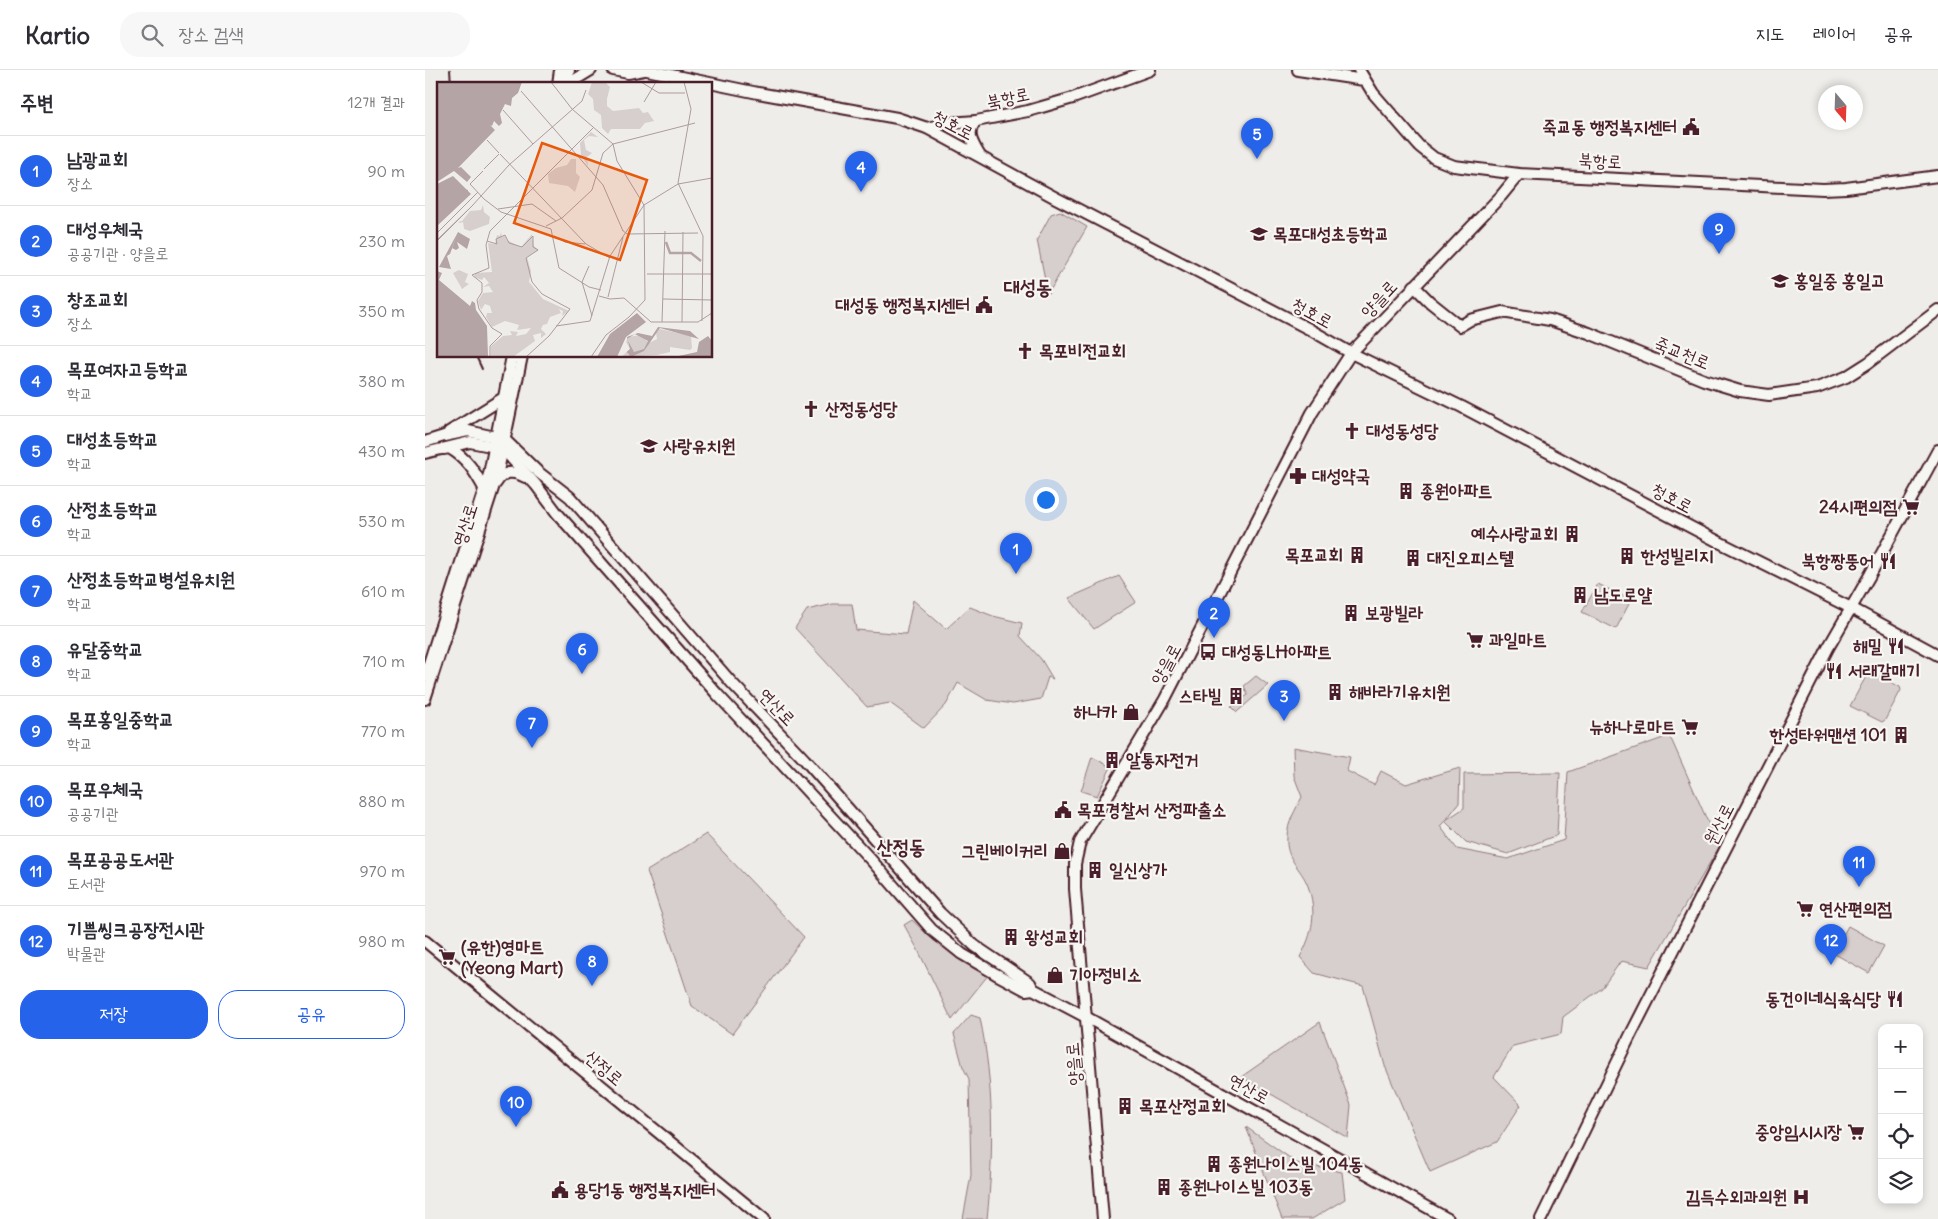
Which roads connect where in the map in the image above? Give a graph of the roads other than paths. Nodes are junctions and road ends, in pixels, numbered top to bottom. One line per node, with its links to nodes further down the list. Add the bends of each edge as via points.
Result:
1 (591, 70): 8 (street)
2 (613, 70): 3 (street, 청호로, via 628,73)
3 (646, 70): 9 (street, 청호로)
4 (1150, 70): 11 (street, 북항로, via 1073,98)
5 (1298, 70): 7 (street)
6 (1359, 70): 7 (street, 북항로)
7 (1364, 80): 14 (street, 북항로, via 1419,146 1433,158 1463,168)
8 (570, 82)
9 (704, 82)
10 (713, 84): 12 (street, 청호로, via 889,116)
11 (976, 121): 12 (street, 북항로); 13 (street, via 970,133)
12 (927, 128): 13 (street, 청호로)
13 (980, 157): 18 (street, 청호로)
14 (1519, 174): 15 (street, 북항로, via 1823,189); 16 (street, 양을로)
15 (1938, 176)
16 (1414, 286): 17 (street, 죽교천로, via 1460,326 1470,320 1502,312 1550,320 1704,380 1769,396 1811,389 1846,377); 18 (street, 양을로)
17 (1938, 310)
18 (1351, 353): 28 (street, 청호로, via 1463,407); 34 (street, 양을로, via 1312,413 1165,699 1080,842 1075,864 1075,890)
19 (512, 358): 21 (street, 영산로)
20 (521, 358): 23 (street, 영산로)
21 (505, 397): 22 (street); 23 (street, 영산로)
22 (440, 437): 23 (street, via 468,431); 24 (street)
23 (499, 443): 24 (street, via 469,442); 26 (street, 연산로); 27 (street, 영산로); 33 (street, 연산로, via 570,497 731,682 805,760 940,913 975,946 1030,983)
24 (426, 449): 27 (street, via 449,448 459,453)
25 (1938, 450): 28 (street, 원산로)
26 (536, 485): 27 (street, via 515,472 500,477); 33 (street, 연산로, via 557,513 932,930 962,954 996,974 1026,990)
27 (489, 488): 30 (street, 영산로); 31 (street, 영산로)
28 (1851, 608): 29 (street, 청호로); 38 (street, 원산로, via 1728,842)
29 (1938, 655)
30 (425, 676)
31 (425, 699)
32 (425, 941): 35 (street, 산정로)
33 (1033, 989): 34 (street, 연산로)
34 (1086, 1017): 36 (street, 양을로); 37 (street, 연산로)
35 (763, 1219)
36 (1103, 1219)
37 (1448, 1219)
38 (1541, 1219)

